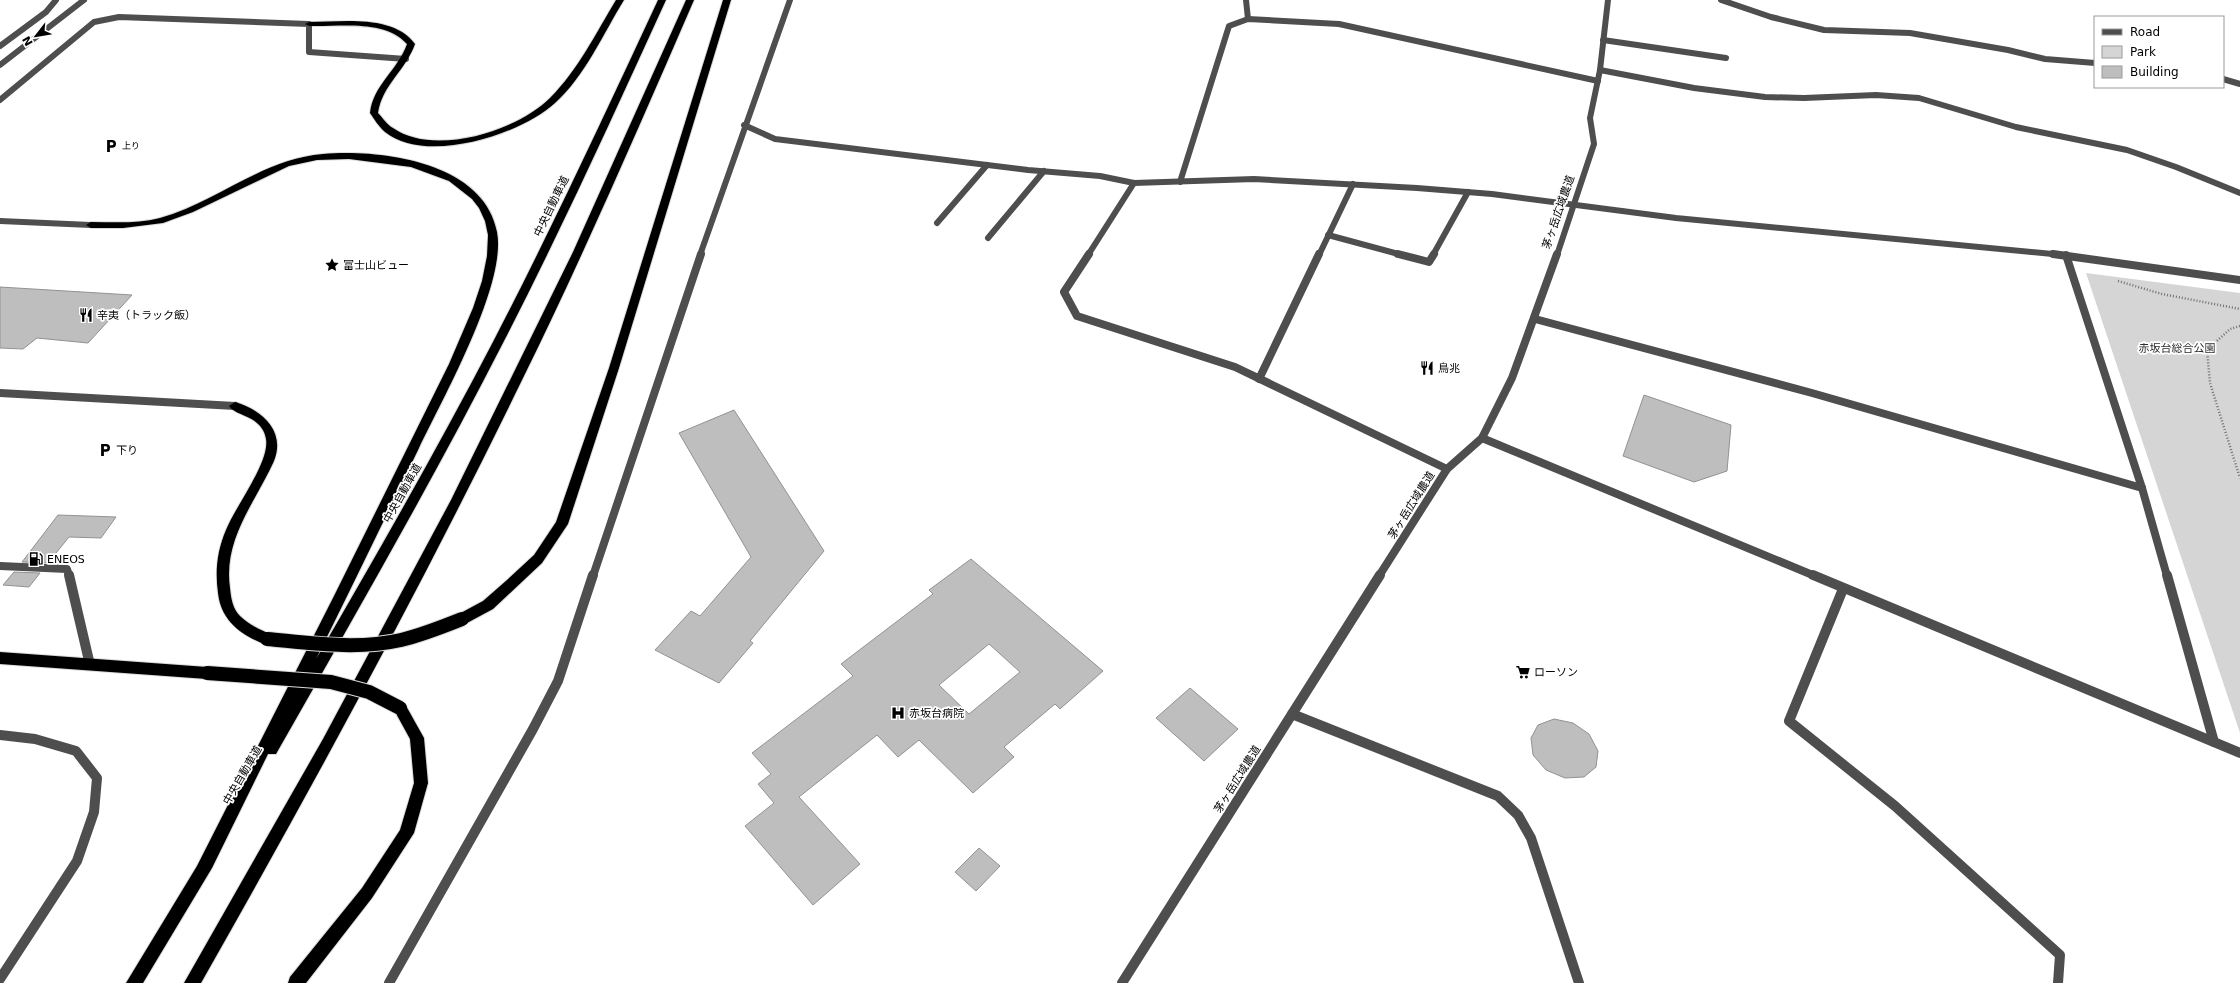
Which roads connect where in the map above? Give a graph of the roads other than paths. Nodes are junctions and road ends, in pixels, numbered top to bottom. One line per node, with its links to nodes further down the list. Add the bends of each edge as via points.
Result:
1 (56, 0): 14 (street, via 46,12)
2 (84, 0): 18 (street)
3 (620, 0): 16 (highway, via 566,86 551,102 534,116 489,134 449,142 419,143 400,138 387,130 374,113 374,105 377,95)
4 (662, 0): 55 (highway, 中央自動車道, via 612,111 499,340 396,532)
5 (690, 0): 58 (highway, via 644,109 536,341 437,541 258,871)
6 (727, 0): 43 (highway, bridge, via 614,368 562,524 538,559 488,605 462,619 419,636 392,642 352,645 267,639 245,629 230,615 224,596 223,554 229,536 268,462 272,447 269,433 262,420 250,411)
7 (790, 0): 24 (street)
8 (1246, 0): 11 (street)
9 (1608, 0): 13 (street, 茅ヶ岳広域農道)
10 (1721, 0): 17 (street, via 1801,26 1824,30 1910,33 2044,59)
11 (1248, 19): 21 (street, via 1338,24); 28 (street, via 1229,26)
12 (309, 24): 16 (highway, via 394,30 411,44); 16 (street, via 309,52); 23 (street, via 107,18 94,22 82,31)
13 (1604, 40): 15 (street); 19 (street, 茅ヶ岳広域農道)
14 (0, 46)
15 (1726, 58)
16 (406, 59)
17 (2094, 63)
18 (0, 65)
19 (1600, 70): 21 (street, 茅ヶ岳広域農道); 31 (street, via 1693,88 1790,98 1906,96 1935,102 2016,127 2111,145)
20 (2224, 79): 22 (street)
21 (1598, 81): 32 (street, 茅ヶ岳広域農道, via 1590,118 1594,144)
22 (2240, 84)
23 (0, 100)
24 (744, 125): 25 (street, via 775,139); 60 (street, via 558,681)
25 (987, 165): 26 (street); 34 (street)
26 (1044, 171): 27 (street); 37 (street)
27 (1134, 182): 28 (street); 41 (street, via 1064,292 1077,316 1235,367)
28 (1180, 182): 29 (street, via 1254,178)
29 (1353, 184): 30 (street); 36 (street)
30 (1468, 192): 32 (street); 36 (street, via 1429,262)
31 (2240, 193)
32 (1572, 206): 38 (street, via 1745,226 1892,237); 40 (street, 茅ヶ岳広域農道)
33 (0, 221): 35 (street)
34 (937, 223)
35 (91, 225): 55 (highway, via 140,225 157,222 180,215 285,165 327,156 346,156 415,164 459,182 476,197 487,215 493,234 493,256 486,284 463,344 391,494)
36 (1328, 235): 41 (street)
37 (988, 238)
38 (2066, 255): 39 (street); 46 (street)
39 (2240, 280)
40 (1535, 318): 44 (street, 茅ヶ岳広域農道, via 1512,378); 46 (street, via 1812,393)
41 (1259, 379): 45 (street)
42 (0, 393): 43 (street)
43 (235, 406)
44 (1482, 438): 45 (street, 茅ヶ岳広域農道); 48 (street)
45 (1447, 469): 51 (street, 茅ヶ岳広域農道)
46 (2142, 488): 53 (street)
47 (0, 566): 50 (street, via 67,570)
48 (1843, 588): 53 (street); 63 (street, via 1789,721 1895,806 2060,955)
49 (0, 658): 50 (highway)
50 (90, 665): 59 (highway, bridge, via 331,682 369,692 400,708 417,738 422,783 407,832 367,894)
51 (1292, 714): 61 (street, 茅ヶ岳広域農道); 62 (street, via 1498,796 1518,815 1531,838)
52 (0, 735): 56 (street, via 35,739 76,751 97,778 94,812 77,861)
53 (2214, 742): 54 (street)
54 (2240, 753)
55 (203, 869): 57 (highway, 中央自動車道)
56 (0, 979)
57 (134, 983)
58 (192, 983)
59 (296, 983)
60 (389, 983)
61 (1122, 983)
62 (1579, 983)
63 (2058, 983)

